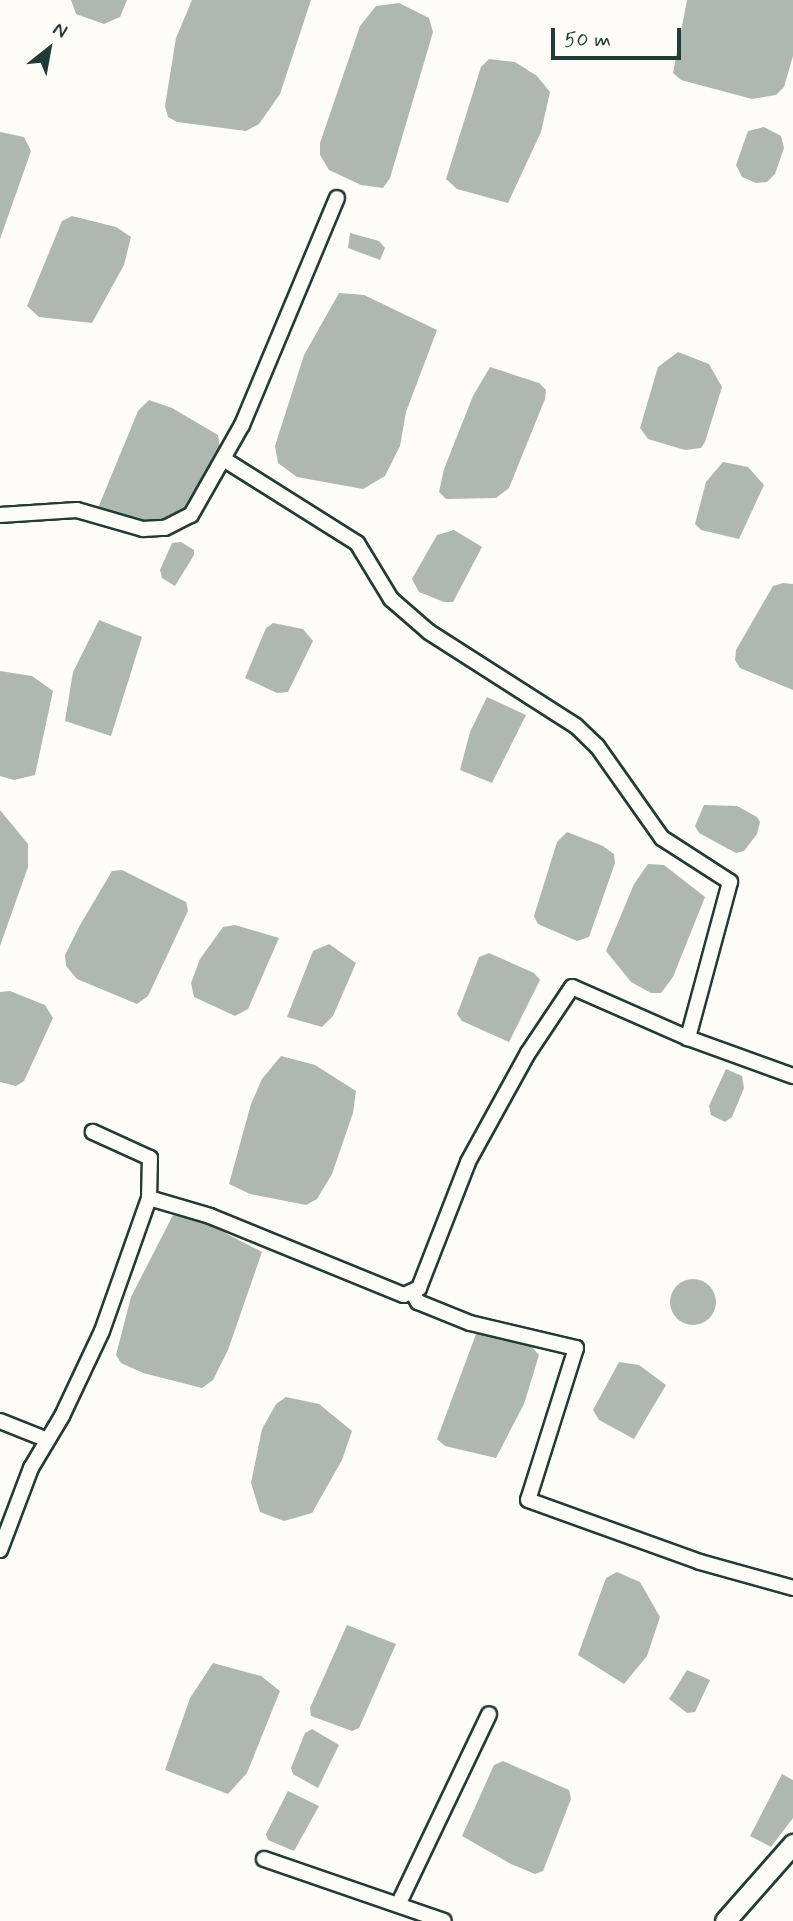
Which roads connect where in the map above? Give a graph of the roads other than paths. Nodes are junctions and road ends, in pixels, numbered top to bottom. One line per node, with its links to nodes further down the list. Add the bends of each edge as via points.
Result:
1 (337, 198): 2 (street)
2 (225, 460): 3 (street, via 191,515 165,528 143,528 58,509); 4 (street, via 356,543 391,599 429,632 576,726 597,746 662,838 730,882)
3 (0, 515)
4 (688, 1038): 5 (street); 8 (street, via 572,987 528,1053 468,1162 419,1288)
5 (793, 1076)
6 (93, 1132): 7 (street, via 150,1158)
7 (149, 1198): 8 (street, via 257,1234 393,1293); 10 (street, via 102,1331 62,1416)
8 (412, 1292): 12 (street, via 418,1303 470,1322 576,1348 528,1500 700,1562)
9 (0, 1421): 10 (street)
10 (45, 1439): 11 (street)
11 (0, 1550)
12 (793, 1588)
13 (489, 1714): 16 (street)
14 (793, 1844): 18 (main road)
15 (264, 1858): 16 (street)
16 (399, 1903): 17 (street)
17 (444, 1921)
18 (725, 1921)

